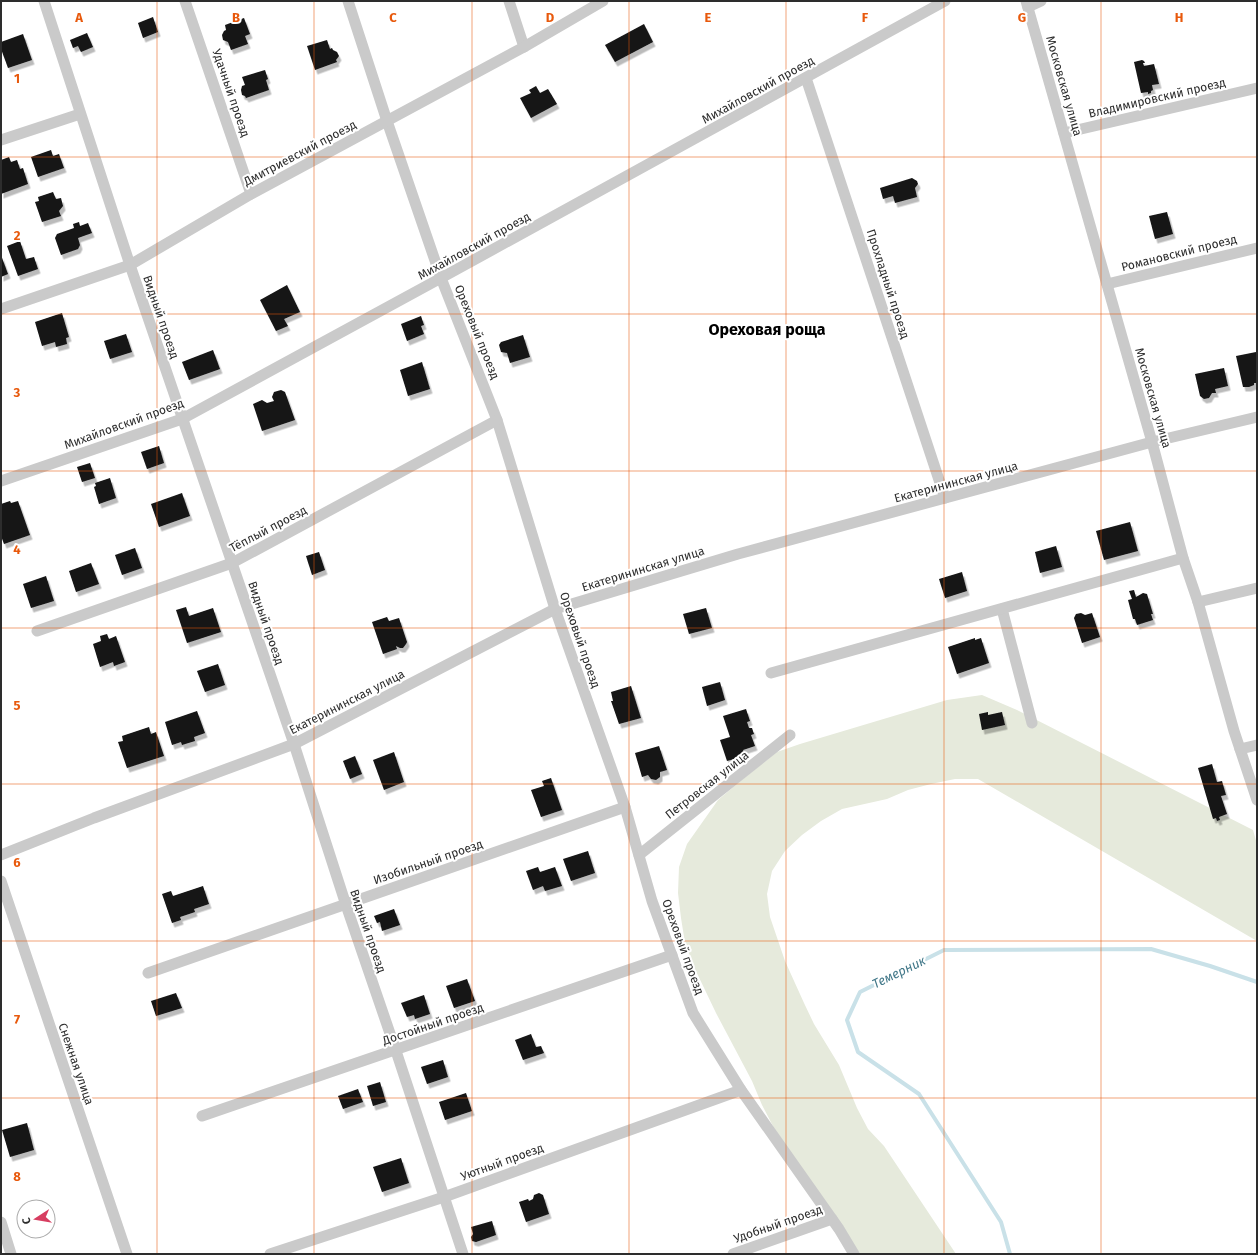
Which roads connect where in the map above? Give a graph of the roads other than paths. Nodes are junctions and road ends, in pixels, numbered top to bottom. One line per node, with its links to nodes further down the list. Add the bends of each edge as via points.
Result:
1 (44, 1): 12 (street, Видный проезд)
2 (186, 1): 16 (street, Удачный проезд)
3 (348, 1): 13 (street, Ореховый проезд)
4 (509, 1): 9 (street)
5 (603, 1): 9 (street, Дмитриевский проезд)
6 (945, 1): 10 (street, Михайловский проезд)
7 (1041, 1): 8 (street)
8 (1027, 4): 14 (street, Московская улица)
9 (524, 47): 13 (street, Дмитриевский проезд)
10 (806, 78): 19 (street, Михайловский проезд); 27 (street, Прохладный проезд)
11 (1257, 88): 14 (street, Владимировский проезд)
12 (80, 114): 15 (street); 18 (street, Видный проезд)
13 (387, 121): 16 (street, Дмитриевский проезд); 19 (street, Ореховый проезд)
14 (1064, 133): 20 (street, Московская улица)
15 (1, 140)
16 (251, 194): 18 (street, Дмитриевский проезд)
17 (1257, 248): 20 (street, Романовский проезд)
18 (130, 265): 21 (street, Дмитриевский проезд); 23 (street, Видный проезд)
19 (441, 278): 23 (street, Михайловский проезд); 24 (street, Ореховый проезд)
20 (1107, 284): 25 (street, Московская улица)
21 (1, 309)
22 (1257, 417): 25 (street, Екатерининская улица)
23 (182, 419): 26 (street, Михайловский проезд); 29 (street, Видный проезд)
24 (497, 420): 29 (street, Тёплый проезд); 33 (street, Ореховый проезд)
25 (1152, 442): 27 (street, Екатерининская улица); 28 (street, Московская улица)
26 (1, 481)
27 (945, 498): 33 (street, Екатерининская улица, via 738,554)
28 (1183, 558): 31 (street, Московская улица); 32 (street)
29 (232, 563): 34 (street, Тёплый проезд); 38 (street, Видный проезд)
30 (1257, 588): 31 (street)
31 (1198, 602): 40 (street, Московская улица)
32 (1002, 608): 35 (street); 36 (street)
33 (555, 609): 38 (street, Екатерининская улица); 42 (street, Ореховый проезд)
34 (37, 631)
35 (771, 673)
36 (1032, 723)
37 (790, 735): 44 (street, Петровская улица)
38 (294, 744): 43 (street, Екатерининская улица); 46 (street, Видный проезд)
39 (1257, 745): 40 (street)
40 (1240, 749): 41 (street, Московская улица)
41 (1257, 800)
42 (625, 808): 44 (street, Ореховый проезд); 46 (street, Изобильный проезд)
43 (1, 855)
44 (639, 855): 47 (street, Ореховый проезд)
45 (1, 882): 56 (street, Снежная улица)
46 (346, 905): 48 (street, Изобильный проезд); 49 (street, Видный проезд)
47 (672, 956): 49 (street, Достойный проезд); 50 (street, Ореховый проезд, via 693,1013)
48 (148, 973)
49 (396, 1051): 51 (street, Достойный проезд); 52 (street, Видный проезд)
50 (741, 1090): 52 (street, Уютный проезд); 53 (street, Ореховый проезд)
51 (202, 1116)
52 (444, 1197): 57 (street, Уютный проезд); 58 (street, Видный проезд)
53 (832, 1219): 59 (street, Удобный проезд); 60 (street, Ореховый проезд)
54 (1, 1222): 55 (street)
55 (11, 1254)
56 (127, 1254)
57 (270, 1254)
58 (463, 1254)
59 (733, 1254)
60 (854, 1254)

